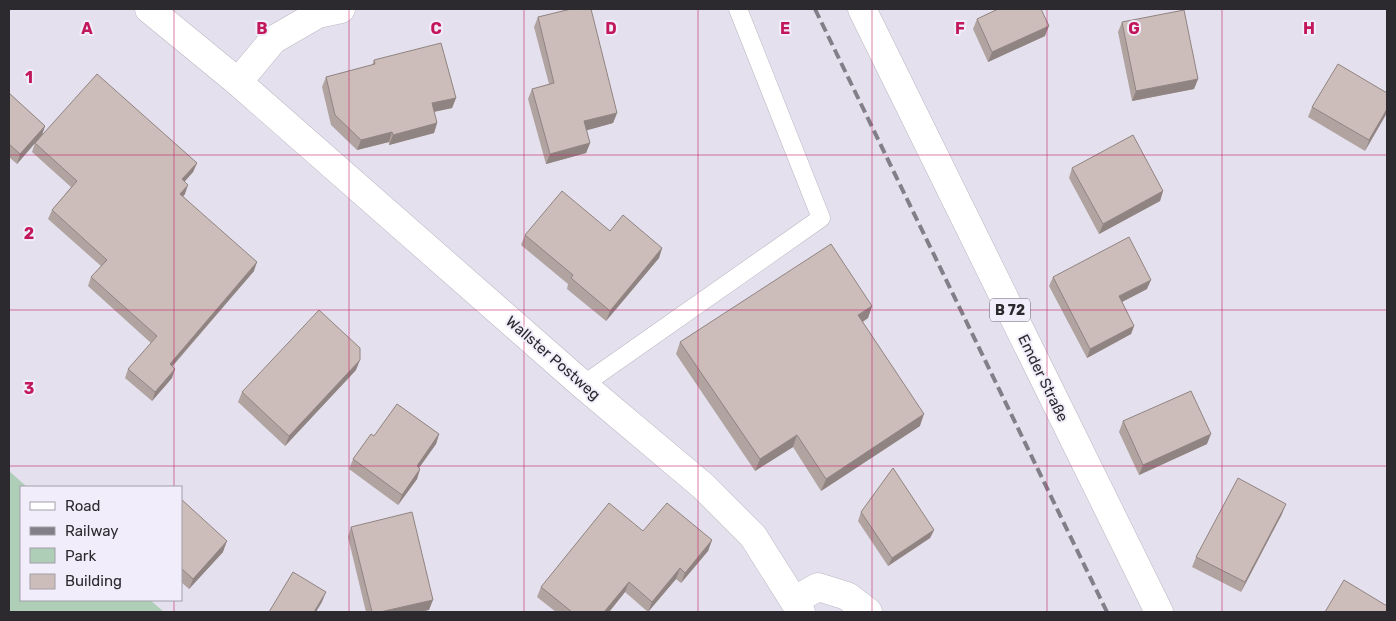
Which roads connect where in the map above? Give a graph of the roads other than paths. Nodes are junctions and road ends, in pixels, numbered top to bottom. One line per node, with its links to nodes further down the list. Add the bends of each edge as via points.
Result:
1 (149, 9): 5 (street, Wallster Postweg)
2 (340, 9): 5 (street, via 318,14 273,40)
3 (738, 9): 6 (lane, via 821,218)
4 (862, 9): 9 (street, Emder Straße / B 72)
5 (238, 82): 6 (street, Wallster Postweg)
6 (582, 385): 7 (street, Wallster Postweg, via 702,486 753,536)
7 (798, 606): 8 (street, via 818,587 847,596)
8 (868, 612)
9 (1159, 612)

